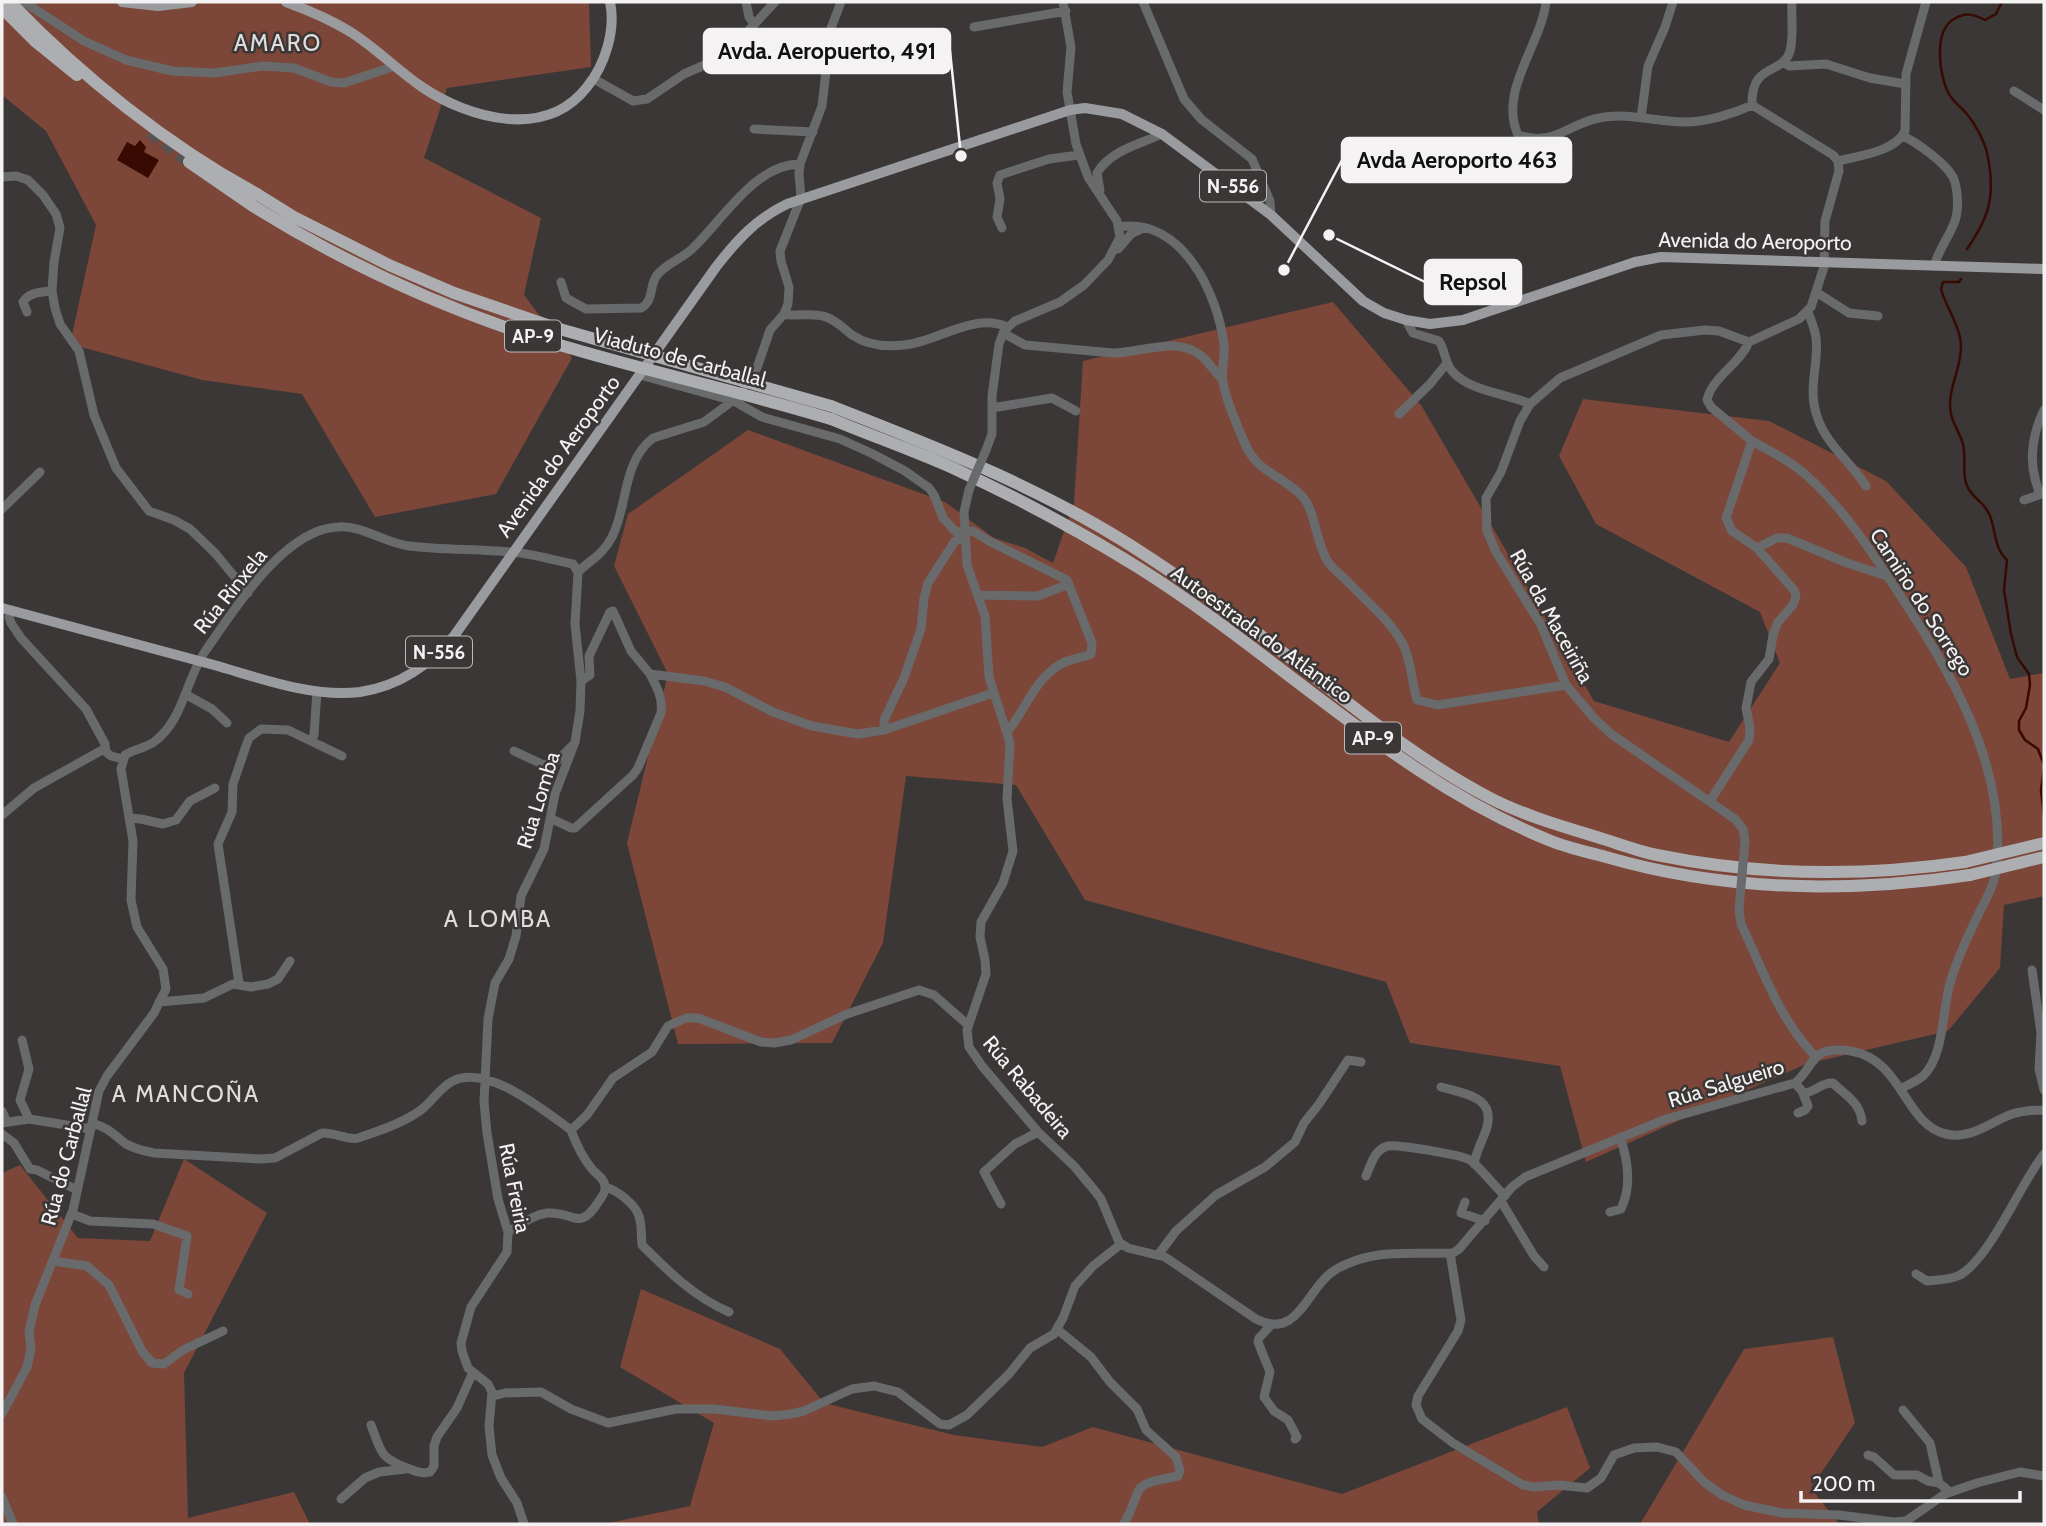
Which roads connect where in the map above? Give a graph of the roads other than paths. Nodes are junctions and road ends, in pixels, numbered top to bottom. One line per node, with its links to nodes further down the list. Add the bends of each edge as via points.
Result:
1 (122, 2): 2 (main road, via 158,6)
2 (192, 2)
3 (286, 2): 18 (main road, via 330,20)
4 (610, 2): 19 (main road, via 611,27)
5 (746, 2): 15 (street)
6 (775, 2): 15 (street)
7 (841, 2): 28 (street, via 833,20 822,106)
8 (1143, 2): 39 (street, via 1184,99 1201,119 1252,159 1270,201)
9 (1546, 2): 26 (street, via 1514,98 1518,135 1547,138 1596,118)
10 (1672, 2): 26 (street, via 1648,66)
11 (1792, 2): 17 (street, via 1790,51)
12 (1926, 2): 20 (street)
13 (12, 4): 18 (street, via 126,60 172,71 294,68 344,83); 22 (highway, via 35,41); 38 (highway, AP-9, via 95,81)
14 (1065, 7): 16 (street); 24 (street, via 1071,47)
15 (754, 24): 19 (street, via 723,54 641,102)
16 (974, 27)
17 (1783, 62): 20 (street, via 1789,66 1826,64); 23 (street, via 1756,80)
18 (395, 66): 19 (main road, via 433,93 513,120 535,119 559,110)
19 (594, 79)
20 (1905, 84): 30 (street)
21 (2014, 91): 25 (street)
22 (103, 96)
23 (1752, 105): 26 (street, via 1685,122); 32 (street, via 1819,144)
24 (1070, 110): 29 (main road, Avenida do Aeroporto / N-556, via 1122,114); 31 (street); 37 (main road, Avenida do Aeroporto / N-556)
25 (2044, 110)
26 (1641, 118)
27 (754, 129): 28 (street)
28 (813, 132): 34 (street)
29 (1162, 134): 36 (street, via 1106,162 1097,173); 39 (main road, Avenida do Aeroporto / N-556)
30 (1902, 136): 32 (street, via 1874,151); 45 (street, via 1923,146 1955,185 1955,221)
31 (1079, 155): 36 (street); 41 (street, via 1000,175 997,217)
32 (1838, 161): 44 (street, via 1825,221)
33 (189, 162): 38 (highway, AP-9)
34 (800, 164): 37 (street); 47 (street, via 761,177 695,246 658,274 650,299 641,308 586,309 566,298)
35 (2, 177): 48 (street, via 28,180 56,214 60,228)
36 (1100, 195): 40 (street)
37 (801, 198): 52 (street, via 780,251 789,287); 58 (main road, Avenida do Aeroporto / N-556, via 771,212 738,238)
38 (255, 200): 65 (highway, Viaduto de Carballal / AP-9, bridge, via 454,293)
39 (1271, 215): 54 (main road, Avenida do Aeroporto / N-556, via 1354,294 1384,313)
40 (1119, 227): 42 (street); 43 (street)
41 (1002, 228)
42 (1141, 229): 43 (street); 59 (street, via 1173,241 1198,269 1222,336)
43 (1114, 252): 55 (street, via 1098,273 1069,296)
44 (1824, 261): 45 (main road, Avenida do Aeroporto / N-556); 49 (street); 54 (main road, Avenida do Aeroporto / N-556, via 1653,257 1463,320 1430,324)
45 (1934, 266): 46 (main road, Avenida do Aeroporto / N-556)
46 (2044, 269)
47 (561, 282)
48 (52, 291): 50 (street, via 26,298); 78 (street, via 60,324 79,351 94,415 116,468 149,511 190,529)
49 (1816, 292): 51 (street); 53 (street, via 1849,313)
50 (27, 312)
51 (1808, 312): 56 (street); 69 (street, via 1816,338 1816,415 1830,445)
52 (783, 314): 55 (street, via 822,315 863,341 887,345 919,343 957,329 996,322); 60 (street, via 770,330 757,369)
53 (1878, 316)
54 (1406, 320): 57 (street, via 1413,333 1439,341)
55 (1005, 330): 59 (street, via 1025,345 1101,352 1180,346 1204,359); 62 (street, Rúa Rabadeira, via 999,344)
56 (1749, 342): 61 (street, Rúa da Maceiriña, via 1719,331 1661,335 1560,378); 67 (street, Camiño do Sorrego, via 1707,400)
57 (1447, 363): 61 (street, via 1455,374 1476,386); 66 (street)
58 (640, 375): 60 (street); 74 (main road, Avenida do Aeroporto / N-556)
59 (1222, 379): 84 (street, via 1248,452 1260,467 1301,495 1328,563 1405,647 1417,701 1437,705)
60 (734, 401): 72 (street, via 762,417 841,439 905,471 929,488 948,526); 75 (street, via 704,422 646,443 624,490 612,536 597,558)
61 (1530, 404): 84 (street, Rúa da Maceiriña, via 1486,498 1487,531 1541,625)
62 (992, 408): 64 (street, via 1052,398); 72 (street, Rúa Rabadeira, bridge, via 992,434 964,512)
63 (2044, 410): 70 (street, via 2033,435 2039,495)
64 (1076, 411)
65 (831, 413): 102 (highway, Autoestrada do Atlántico / AP-9, bridge, via 957,455 1049,500 1130,546 1247,625 1427,760 1491,798 1560,826 1655,855 1755,870 1823,874 1965,862); 103 (highway, Autoestrada do Atlántico / AP-9, bridge, via 1043,513 1140,569 1419,771 1484,810 1553,842 1652,870 1754,884 1832,887 1970,875)
66 (1399, 414)
67 (1752, 441): 73 (street, via 1726,517 1732,531); 76 (street, Camiño do Sorrego, via 1806,475 1862,538)
68 (40, 472): 71 (street)
69 (1866, 486)
70 (2024, 500)
71 (2, 509)
72 (965, 535): 77 (street, via 974,531); 79 (street, Rúa Rabadeira, via 967,565); 89 (street, via 955,541 932,574 920,629)
73 (1757, 548): 76 (street, via 1787,538); 98 (street, via 1796,596 1777,622 1769,659 1751,682 1746,708 1749,740)
74 (514, 552): 75 (street, Rúa Rinxela, via 573,564); 78 (street, Rúa Rinxela, via 408,546 363,530 338,527 294,545 268,566); 85 (main road, Avenida do Aeroporto / N-556, via 454,636 420,669 391,685 369,690)
75 (577, 570): 83 (street, Rúa Lomba, via 575,624)
76 (1887, 576): 115 (street, Camiño do Sorrego, via 1963,701 1990,781 1998,842 1996,875 1953,974 1931,1066 1923,1077)
77 (1069, 584): 79 (street, via 1038,596); 90 (street, via 1092,643 1091,654 1048,672)
78 (248, 593): 81 (street, Rúa Rinxela)
79 (978, 595): 86 (street, Rúa Rabadeira, via 986,622)
80 (7, 609): 81 (main road, Avenida do Aeroporto / N-556); 93 (street, via 21,638 86,709)
81 (199, 661): 85 (main road, Avenida do Aeroporto / N-556); 87 (street)
82 (650, 674): 83 (street, via 631,651 613,611 589,656 590,675); 89 (street, via 725,687 811,726 858,734); 101 (street, via 659,689 661,713 638,768 575,828)
83 (581, 681): 92 (street, Rúa Lomba)
84 (1566, 685): 98 (street, Rúa da Maceiriña, via 1611,734)
85 (317, 691): 91 (street)
86 (993, 693): 89 (street); 90 (street, Rúa Rabadeira)
87 (185, 694): 88 (street); 96 (street, via 171,726)
88 (227, 723)
89 (884, 730)
90 (1007, 733): 108 (street, Rúa Rabadeira, via 1013,851 1003,883 981,922 986,974)
91 (312, 741): 95 (street); 106 (street, via 288,730 261,729 249,738 233,784 233,804 217,853)
92 (575, 742): 94 (street, via 552,764 544,765); 101 (street, Rúa Lomba)
93 (104, 749): 96 (street); 99 (street, via 34,788)
94 (514, 751)
95 (342, 756)
96 (123, 759): 100 (street, Rúa do Carballal)
97 (215, 788): 100 (street, via 190,801 176,820 158,824)
98 (1710, 800): 110 (street, Rúa da Maceiriña, bridge, via 1743,829 1741,924 1786,1018 1800,1042)
99 (2, 816)
100 (129, 818): 107 (street, Rúa do Carballal, via 134,858 131,900 137,927 166,979)
101 (550, 818): 112 (street, Rúa Lomba, via 544,849 521,896 509,959 490,1001)
102 (2044, 843)
103 (2044, 857)
104 (290, 961): 106 (street, via 278,979 268,984)
105 (2032, 970): 116 (street)
106 (239, 984): 107 (street, via 204,998)
107 (159, 1002): 124 (street, Rúa do Carballal, via 107,1076)
108 (968, 1025): 125 (street, via 934,995 919,990 774,1043 686,1018 668,1026 652,1052 613,1078); 126 (street, Rúa Rabadeira, via 972,1054)
109 (22, 1040): 121 (street, via 29,1069 20,1100)
110 (1816, 1057): 113 (street, Rúa Salgueiro); 115 (street, via 1833,1050 1861,1054 1883,1066)
111 (1362, 1062): 143 (street, via 1348,1060 1295,1142 1265,1167 1216,1195)
112 (485, 1078): 124 (street, via 454,1080 422,1110 355,1140 322,1133 275,1158 154,1153 126,1143 110,1129); 125 (street, via 502,1084); 140 (street, Rúa Freiria, via 487,1133)
113 (1795, 1083): 117 (street); 128 (street, Rúa Salgueiro)
114 (1441, 1087): 130 (street, via 1481,1100 1488,1109 1487,1130)
115 (1900, 1089): 118 (street, via 1921,1118 1950,1135 1965,1135 2014,1114)
116 (2044, 1090)
117 (1803, 1093): 120 (street, via 1808,1105); 122 (street, via 1833,1083 1854,1101)
118 (2044, 1110)
119 (2, 1111): 123 (street)
120 (1798, 1113)
121 (29, 1119): 123 (street); 124 (street)
122 (1862, 1121)
123 (4, 1123)
124 (92, 1126): 133 (street, Rúa do Carballal)
125 (571, 1130): 132 (street)
126 (1038, 1132): 136 (street, via 1015,1144 984,1172); 141 (street, Rúa Rabadeira, via 1095,1191)
127 (2, 1135): 133 (street, via 30,1168)
128 (1620, 1137): 134 (street, Rúa Salgueiro, via 1525,1177); 137 (street, via 1628,1177 1621,1209)
129 (2044, 1154): 146 (street, via 1990,1243 1967,1270 1957,1277 1927,1281)
130 (1474, 1164): 131 (street, via 1444,1152 1390,1145 1373,1159); 134 (street)
131 (1366, 1176)
132 (606, 1186): 140 (street, via 590,1215 580,1219 550,1213 532,1217); 148 (street, via 636,1210 642,1245 676,1278 710,1304)
133 (77, 1190): 138 (street, Rúa do Carballal)
134 (1503, 1198): 139 (street, Rúa Salgueiro); 145 (street)
135 (1465, 1202): 139 (street, via 1461,1213)
136 (1001, 1204)
137 (1609, 1212)
138 (72, 1214): 144 (street, Rúa do Carballal); 147 (street, via 90,1221 153,1224 187,1236 179,1290)
139 (1485, 1221): 142 (street, Rúa Salgueiro)
140 (508, 1232): 152 (street, Rúa Freiria, via 504,1258 471,1307 463,1329 461,1351)
141 (1121, 1244): 143 (street); 150 (street, via 1075,1286)
142 (1450, 1253): 149 (street, via 1392,1252 1343,1266 1327,1276 1293,1317); 162 (street, via 1461,1320 1418,1396 1418,1412 1453,1443 1523,1485 1587,1488 1601,1478 1614,1455 1657,1447 1676,1452 1722,1495 1782,1513 1906,1521)
143 (1157, 1255): 149 (street, via 1256,1319)
144 (53, 1261): 151 (street, via 87,1266 109,1285 152,1363 164,1364); 155 (street, Rúa do Carballal, via 35,1305 27,1367)
145 (1544, 1267)
146 (1916, 1274)
147 (188, 1294)
148 (729, 1312)
149 (1274, 1325): 157 (street, via 1258,1342 1270,1372 1264,1397 1288,1420)
150 (1058, 1330): 153 (street, via 1030,1348 967,1415 949,1425 940,1424 898,1392 874,1386 838,1394 799,1413 773,1416 676,1409 608,1423 541,1392); 167 (street, via 1091,1357 1136,1409 1146,1430 1177,1457 1178,1476 1151,1480 1137,1489)
151 (223, 1331)
152 (473, 1373): 153 (street, Rúa Freiria, via 488,1384); 159 (street, via 437,1437 433,1469 424,1474)
153 (492, 1396): 166 (street, via 492,1455)
154 (1903, 1410): 161 (street, via 1930,1443)
155 (2, 1414)
156 (371, 1425): 159 (street, via 386,1458)
157 (1295, 1439)
158 (1868, 1455): 161 (street, via 1894,1475 1917,1475)
159 (407, 1468): 164 (street, via 365,1478)
160 (2044, 1476): 162 (street, via 2020,1472)
161 (1939, 1483): 162 (street)
162 (1950, 1492)
163 (2, 1497): 165 (street)
164 (341, 1499)
165 (13, 1524)
166 (524, 1524)
167 (1124, 1524)

